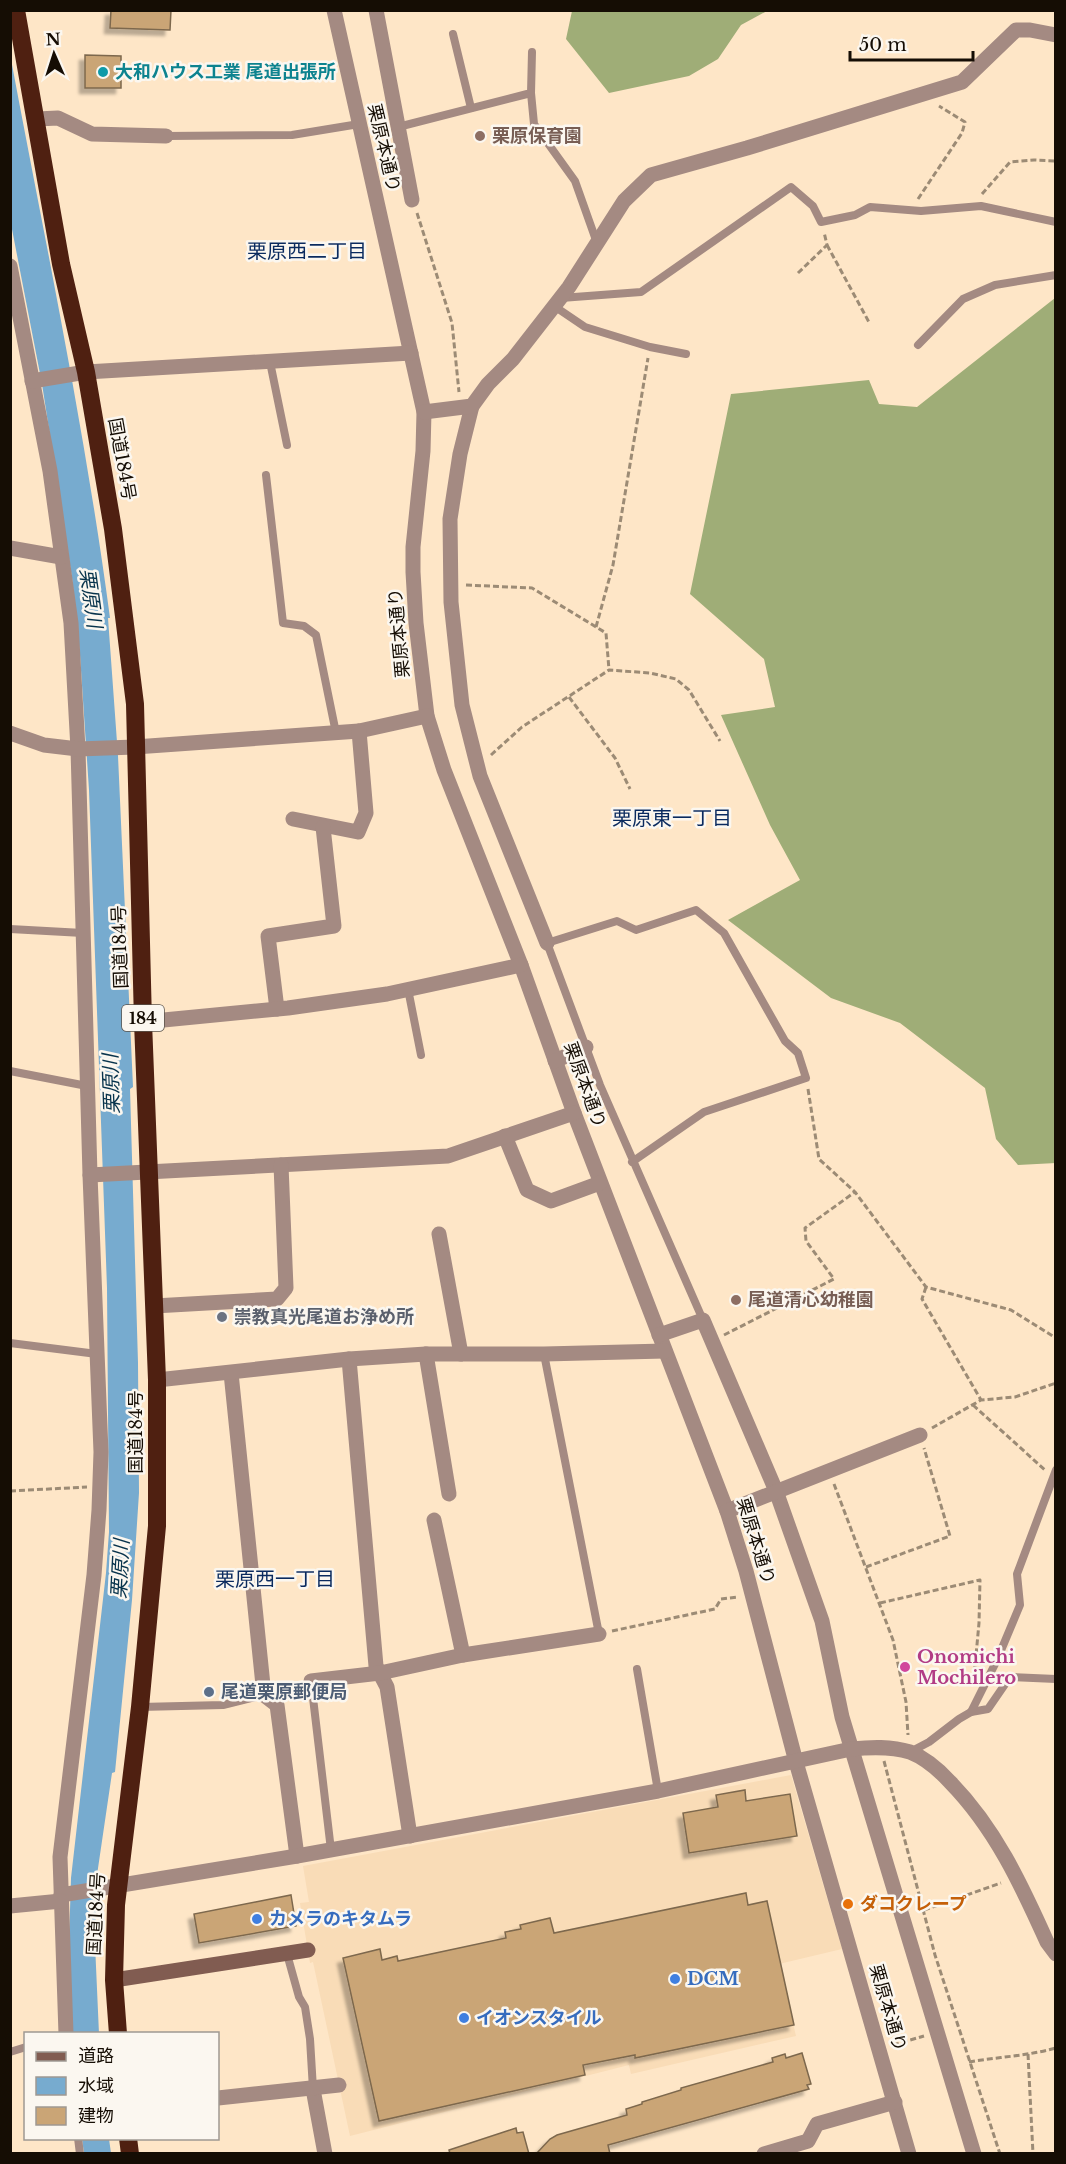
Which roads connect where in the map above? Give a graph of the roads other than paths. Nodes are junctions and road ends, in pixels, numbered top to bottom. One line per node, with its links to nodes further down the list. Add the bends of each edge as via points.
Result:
1 (16, 10): 9 (highway, 国道184号 / 184)
2 (334, 10): 10 (street, 栗原本通り)
3 (376, 10): 11 (street)
4 (453, 34): 8 (lane)
5 (1056, 35): 15 (street, via 1016,30 962,82 651,175 624,201)
6 (532, 52): 7 (lane)
7 (531, 93): 8 (lane); 15 (lane, via 534,124 575,181)
8 (471, 108): 11 (lane)
9 (37, 119): 12 (street, via 58,118 92,134); 24 (highway, 国道184号 / 184)
10 (359, 124): 12 (lane, via 292,135); 21 (street, 栗原本通り)
11 (398, 127): 13 (street)
12 (165, 136)
13 (412, 200)
14 (1056, 222): 18 (lane, via 981,206 911,210 870,207 855,215 821,222 813,206 791,187 640,292)
15 (597, 243): 18 (street)
16 (10, 266): 19 (street)
17 (1056, 275): 20 (lane, via 995,285 963,299)
18 (557, 302): 22 (lane, via 585,327); 26 (street, via 513,359)
19 (14, 309): 25 (street)
20 (918, 345)
21 (411, 353): 23 (street); 27 (street, 栗原本通り)
22 (686, 354)
23 (270, 362): 24 (street); 28 (lane)
24 (79, 373): 25 (street); 36 (highway, 国道184号 / 184, via 113,529 135,704)
25 (36, 380): 31 (street)
26 (466, 406): 27 (street); 42 (street, via 450,519 451,602 462,705 478,767)
27 (424, 412): 32 (street, 栗原本通り, via 413,572)
28 (287, 445)
29 (266, 475): 35 (lane, via 283,623 304,626 316,635)
30 (10, 548): 31 (street)
31 (61, 557): 37 (street)
32 (427, 716): 33 (street); 43 (street, 栗原本通り, via 444,770)
33 (359, 731): 35 (street); 39 (street, via 366,813 358,832)
34 (10, 733): 37 (street, via 44,746)
35 (336, 733): 36 (street)
36 (126, 748): 37 (street); 46 (highway, 国道184号 / 184)
37 (83, 749): 41 (street)
38 (293, 819): 39 (street)
39 (323, 826): 45 (street, via 334,926 268,936)
40 (10, 929): 41 (lane)
41 (83, 933): 51 (street)
42 (547, 943): 47 (lane); 54 (lane, via 617,921 636,930 696,910 724,933 785,1041 798,1053 806,1078 704,1112)
43 (521, 965): 44 (street); 49 (street, 栗原本通り)
44 (408, 989): 45 (street); 48 (lane)
45 (277, 1009): 46 (street)
46 (143, 1022): 56 (highway, 国道184号 / 184)
47 (586, 1047): 49 (street); 54 (lane)
48 (421, 1055)
49 (555, 1061): 52 (street, 栗原本通り)
50 (10, 1071): 51 (lane)
51 (87, 1086): 57 (street)
52 (574, 1113): 53 (street); 58 (street, 栗原本通り)
53 (505, 1136): 55 (street, via 448,1156); 58 (street, via 527,1190 551,1201)
54 (632, 1162): 61 (lane)
55 (281, 1165): 56 (street); 60 (street, via 286,1288 277,1299)
56 (141, 1172): 57 (street); 60 (highway, 国道184号 / 184)
57 (96, 1174): 65 (street)
58 (600, 1183): 62 (street, 栗原本通り)
59 (439, 1234): 67 (street)
60 (154, 1306): 71 (highway, 国道184号 / 184)
61 (703, 1320): 62 (street); 74 (street)
62 (659, 1335): 64 (street, 栗原本通り)
63 (10, 1343): 65 (lane)
64 (665, 1351): 68 (street); 76 (street, 栗原本通り)
65 (97, 1354): 95 (street, via 100,1486 93,1585 60,1857)
66 (426, 1354): 67 (street); 69 (street); 75 (street)
67 (461, 1354): 68 (street)
68 (544, 1354): 78 (lane)
69 (349, 1359): 70 (street); 81 (street, via 376,1666)
70 (231, 1373): 71 (street); 84 (street)
71 (157, 1380): 85 (highway, 国道184号 / 184, via 157,1526)
72 (920, 1435): 74 (street)
73 (1054, 1473): 86 (lane, via 1017,1574 1020,1605)
74 (776, 1491): 76 (street); 87 (street, via 822,1621)
75 (449, 1494)
76 (728, 1510): 89 (street, 栗原本通り)
77 (434, 1520): 79 (street)
78 (599, 1634): 79 (street)
79 (463, 1655): 81 (street)
80 (637, 1669): 90 (lane)
81 (380, 1673): 83 (street); 91 (street, via 387,1687)
82 (1056, 1679): 86 (lane, via 1010,1677 988,1709)
83 (311, 1681): 92 (lane)
84 (264, 1695): 85 (lane, via 223,1705); 93 (street, via 277,1705)
85 (140, 1707): 94 (highway, 国道184号 / 184)
86 (971, 1712): 88 (lane)
87 (851, 1749): 88 (street, via 881,1747); 89 (street); 111 (street)
88 (909, 1752): 99 (street, via 942,1773 970,1802 1000,1846)
89 (795, 1762): 90 (street); 106 (street, 栗原本通り)
90 (658, 1791): 91 (street)
91 (410, 1836): 92 (street)
92 (331, 1850): 93 (street)
93 (297, 1856): 94 (street)
94 (110, 1887): 95 (street); 100 (highway, 国道184号 / 184)
95 (63, 1897): 96 (street); 101 (street)
96 (10, 1906)
97 (308, 1950): 98 (street)
98 (288, 1954): 100 (street); 104 (lane, via 305,2007)
99 (1056, 1954)
100 (114, 1980): 102 (highway, 国道184号 / 184)
101 (66, 2032)
102 (118, 2032)
103 (335, 2085): 104 (street)
104 (313, 2089): 105 (street); 108 (street)
105 (219, 2098)
106 (895, 2102): 107 (street, via 817,2124 808,2141); 110 (street, 栗原本通り)
107 (791, 2150): 109 (street)
108 (325, 2154)
109 (764, 2154)
110 (909, 2154)
111 (974, 2154)

